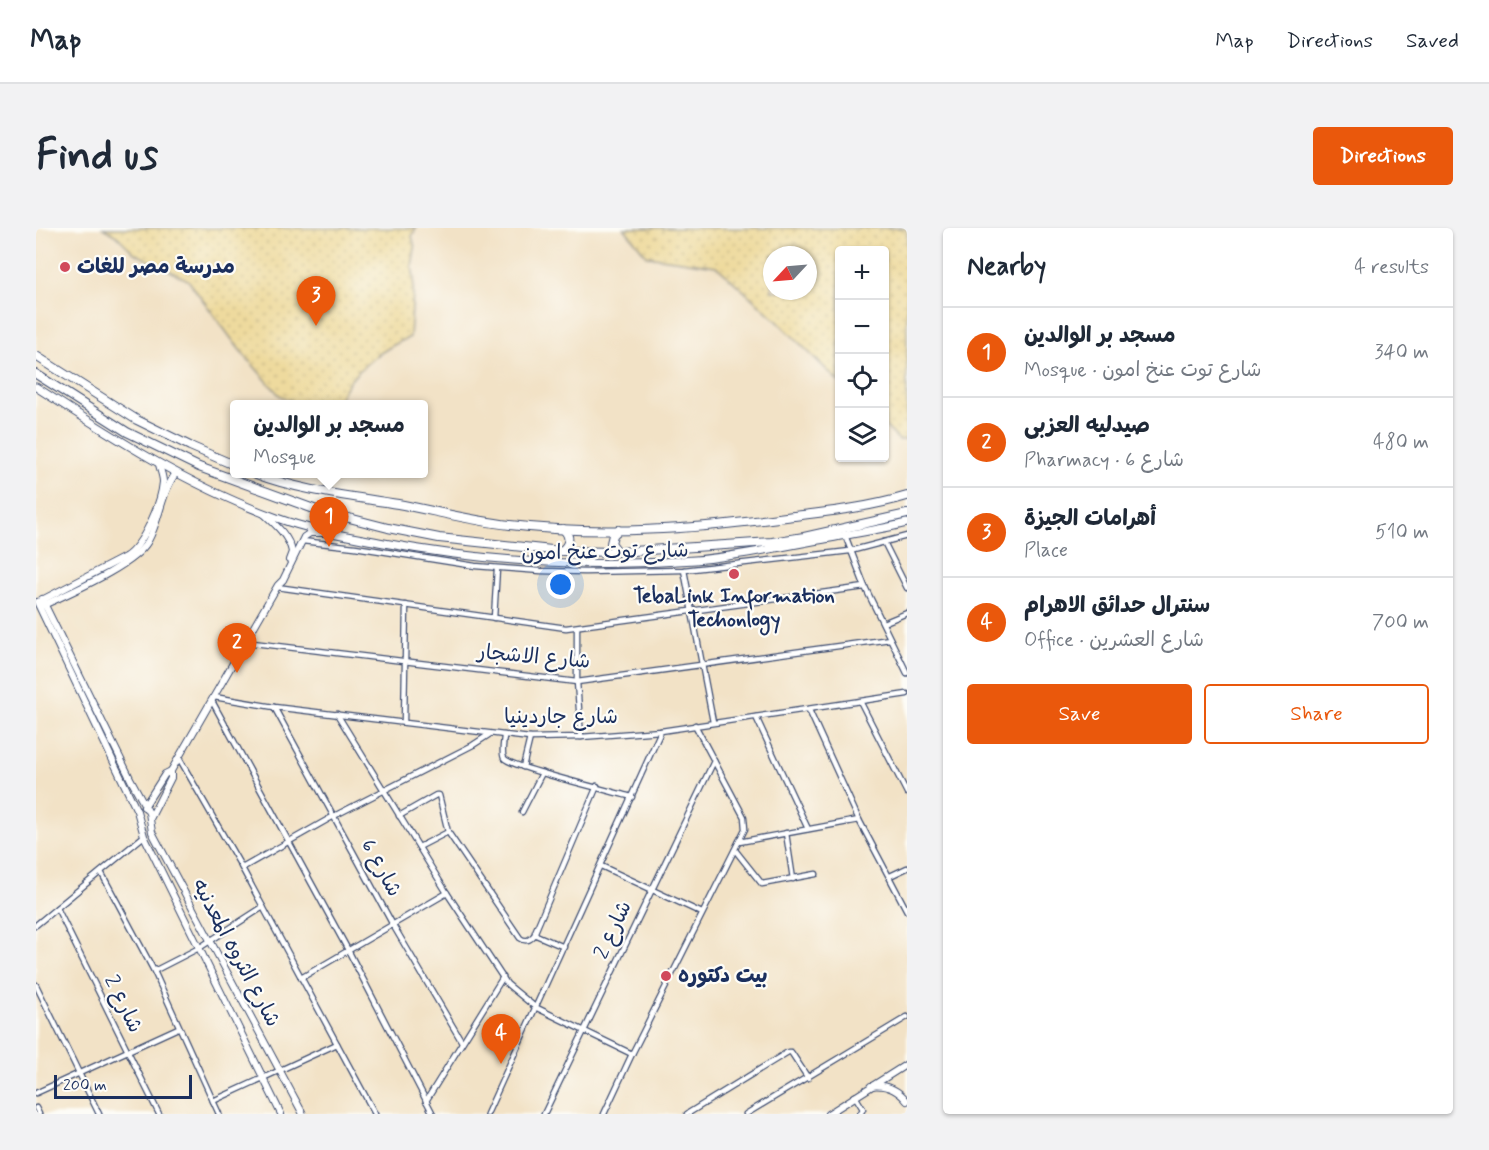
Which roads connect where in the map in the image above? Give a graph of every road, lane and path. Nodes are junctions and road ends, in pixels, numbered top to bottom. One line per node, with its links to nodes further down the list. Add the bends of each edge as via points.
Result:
1 (36, 356): 4 (highway, via 137,420)
2 (36, 374): 19 (highway, via 163,451 299,504 422,535)
3 (36, 387): 5 (main road)
4 (230, 463)
5 (159, 464): 6 (main road); 27 (street, via 161,493 137,548)
6 (176, 473): 9 (main road); 27 (street, via 150,538 140,552)
7 (270, 478): 12 (highway, via 313,490 488,522)
8 (907, 496): 13 (highway, via 854,508 748,522)
9 (263, 512): 14 (main road); 24 (street, via 282,531 292,550)
10 (907, 514): 21 (highway, via 772,542)
11 (907, 523): 15 (main road)
12 (564, 529): 13 (highway); 19 (highway, via 569,540)
13 (618, 530): 21 (highway, via 611,543)
14 (328, 532): 15 (main road, via 448,553 606,563 703,559); 17 (street, via 308,534)
15 (845, 535): 20 (street)
16 (907, 536): 18 (street, شارع توت عنخ امون)
17 (302, 542): 22 (street, شارع توت عنخ امون); 24 (street)
18 (884, 542): 20 (street, شارع توت عنخ امون); 26 (street)
19 (561, 551): 21 (highway)
20 (850, 551): 23 (street, شارع توت عنخ امون); 25 (street)
21 (618, 552)
22 (497, 569): 23 (street, شارع توت عنخ امون); 31 (street)
23 (684, 570): 29 (street)
24 (277, 586): 28 (street); 35 (street)
25 (865, 587): 29 (street); 32 (street)
26 (907, 588)
27 (39, 604): 61 (street, شارع الثروه المعدنيه); 62 (street, شارع الثروه المعدنيه)
28 (406, 605): 31 (street); 36 (street)
29 (691, 611): 33 (street); 37 (street)
30 (907, 614): 32 (street)
31 (494, 618): 33 (street)
32 (883, 623): 34 (street)
33 (577, 628): 39 (street)
34 (890, 639): 37 (street, شارع الاشجار); 38 (street)
35 (245, 642): 36 (street, شارع الاشجار); 41 (street)
36 (405, 660): 39 (street, شارع الاشجار); 47 (street)
37 (702, 665): 39 (street, شارع الاشجار); 48 (street)
38 (907, 673)
39 (577, 682): 53 (street)
40 (907, 694): 42 (street, شارع جاردينيا)
41 (213, 699): 43 (street, شارع جاردينيا); 55 (street); 78 (street)
42 (861, 702): 44 (street, شارع جاردينيا); 65 (street)
43 (274, 707): 45 (street, شارع جاردينيا); 70 (street, شارع 6)
44 (809, 710): 46 (street, شارع جاردينيا); 73 (street)
45 (337, 714): 47 (street, شارع جاردينيا); 64 (street)
46 (756, 717): 48 (street, شارع جاردينيا); 74 (street)
47 (404, 722): 51 (street, شارع جاردينيا)
48 (713, 722): 49 (street, شارع جاردينيا)
49 (695, 725): 50 (street, شارع جاردينيا); 56 (street)
50 (661, 731): 53 (street, شارع جاردينيا); 66 (street)
51 (491, 734): 52 (street, شارع جاردينيا); 64 (street)
52 (504, 735): 54 (street, شارع جاردينيا); 57 (street, via 503,758)
53 (581, 737): 54 (street, شارع جاردينيا)
54 (530, 738): 57 (street)
55 (179, 758): 58 (street); 83 (street)
56 (714, 761): 79 (street, via 745,820); 89 (street, شارع 2)
57 (523, 767): 59 (street)
58 (171, 771): 67 (street); 72 (street)
59 (542, 773): 63 (street); 69 (street)
60 (140, 776): 61 (street)
61 (131, 780): 62 (street); 67 (street, شارع الثروه المعدنيه)
62 (124, 783): 68 (street, شارع الثروه المعدنيه)
63 (597, 786): 66 (street); 97 (street)
64 (383, 791): 70 (street); 71 (street)
65 (907, 793)
66 (632, 797): 82 (street)
67 (145, 805): 68 (street); 72 (street, شارع الثروه المعدنيه)
68 (137, 811): 77 (street, شارع الثروه المعدنيه)
69 (522, 812)
70 (334, 816): 78 (street); 96 (street, شارع 6)
71 (399, 816): 75 (street, via 438,795); 80 (street)
72 (150, 819): 98 (street, شارع الثروه المعدنيه, via 152,832)
73 (859, 820): 74 (street); 87 (street)
74 (808, 828): 76 (street)
75 (448, 832): 80 (street); 97 (street, via 520,938 529,940)
76 (786, 833): 79 (street); 88 (street)
77 (144, 836): 85 (street); 100 (street, شارع الثروه المعدنيه)
78 (289, 841): 83 (street); 101 (street)
79 (739, 842): 81 (street)
80 (419, 847): 90 (street)
81 (735, 850): 88 (street, via 762,884); 94 (street)
82 (601, 866): 89 (street); 99 (street)
83 (242, 868): 91 (street)
84 (907, 868): 87 (street)
85 (101, 872): 92 (street); 102 (street)
86 (816, 874): 88 (street)
87 (890, 876): 93 (street)
88 (794, 879)
89 (650, 890): 94 (street); 109 (street, شارع 2)
90 (447, 893): 96 (street); 103 (street)
91 (263, 907): 98 (street); 104 (street)
92 (57, 908): 95 (street); 112 (street, شارع 2)
93 (907, 911)
94 (702, 913): 113 (street)
95 (36, 925)
96 (393, 925): 101 (street); 110 (street, شارع 6)
97 (535, 933): 99 (street)
98 (211, 940): 100 (street); 115 (street, شارع الثروه المعدنيه)
99 (564, 947): 106 (street)
100 (199, 948): 102 (street); 118 (street, شارع الثروه المعدنيه)
101 (348, 950): 104 (street); 123 (street)
102 (154, 971): 108 (street)
103 (502, 977): 106 (street); 110 (street)
104 (301, 978): 111 (street)
105 (36, 985): 116 (street)
106 (535, 1007): 109 (street); 134 (street)
107 (907, 1017): 117 (street)
108 (178, 1028): 112 (street); 122 (street)
109 (584, 1031): 113 (street); 135 (street, شارع 2)
110 (462, 1042): 123 (street)
111 (337, 1044): 115 (street); 132 (street)
112 (128, 1051): 116 (street); 128 (street, شارع 2)
113 (632, 1054): 136 (street)
114 (907, 1064): 119 (street)
115 (280, 1072): 118 (street); 131 (street, شارع الثروه المعدنيه)
116 (79, 1073): 120 (street); 127 (street)
117 (808, 1078): 137 (street, via 792,1052 788,1052); 138 (street)
118 (263, 1079): 122 (street); 130 (street, شارع الثروه المعدنيه)
119 (870, 1086): 121 (street); 124 (street, via 891,1088)
120 (36, 1093)
121 (855, 1096): 139 (street); 140 (street, via 863,1109)
122 (213, 1101): 129 (street)
123 (426, 1101): 133 (street)
124 (907, 1101)
125 (36, 1108): 126 (street)
126 (39, 1114)
127 (99, 1114)
128 (159, 1114)
129 (219, 1114)
130 (280, 1114)
131 (303, 1114)
132 (375, 1114)
133 (433, 1114)
134 (487, 1114)
135 (544, 1114)
136 (604, 1114)
137 (687, 1114)
138 (746, 1114)
139 (828, 1114)
140 (860, 1114)

